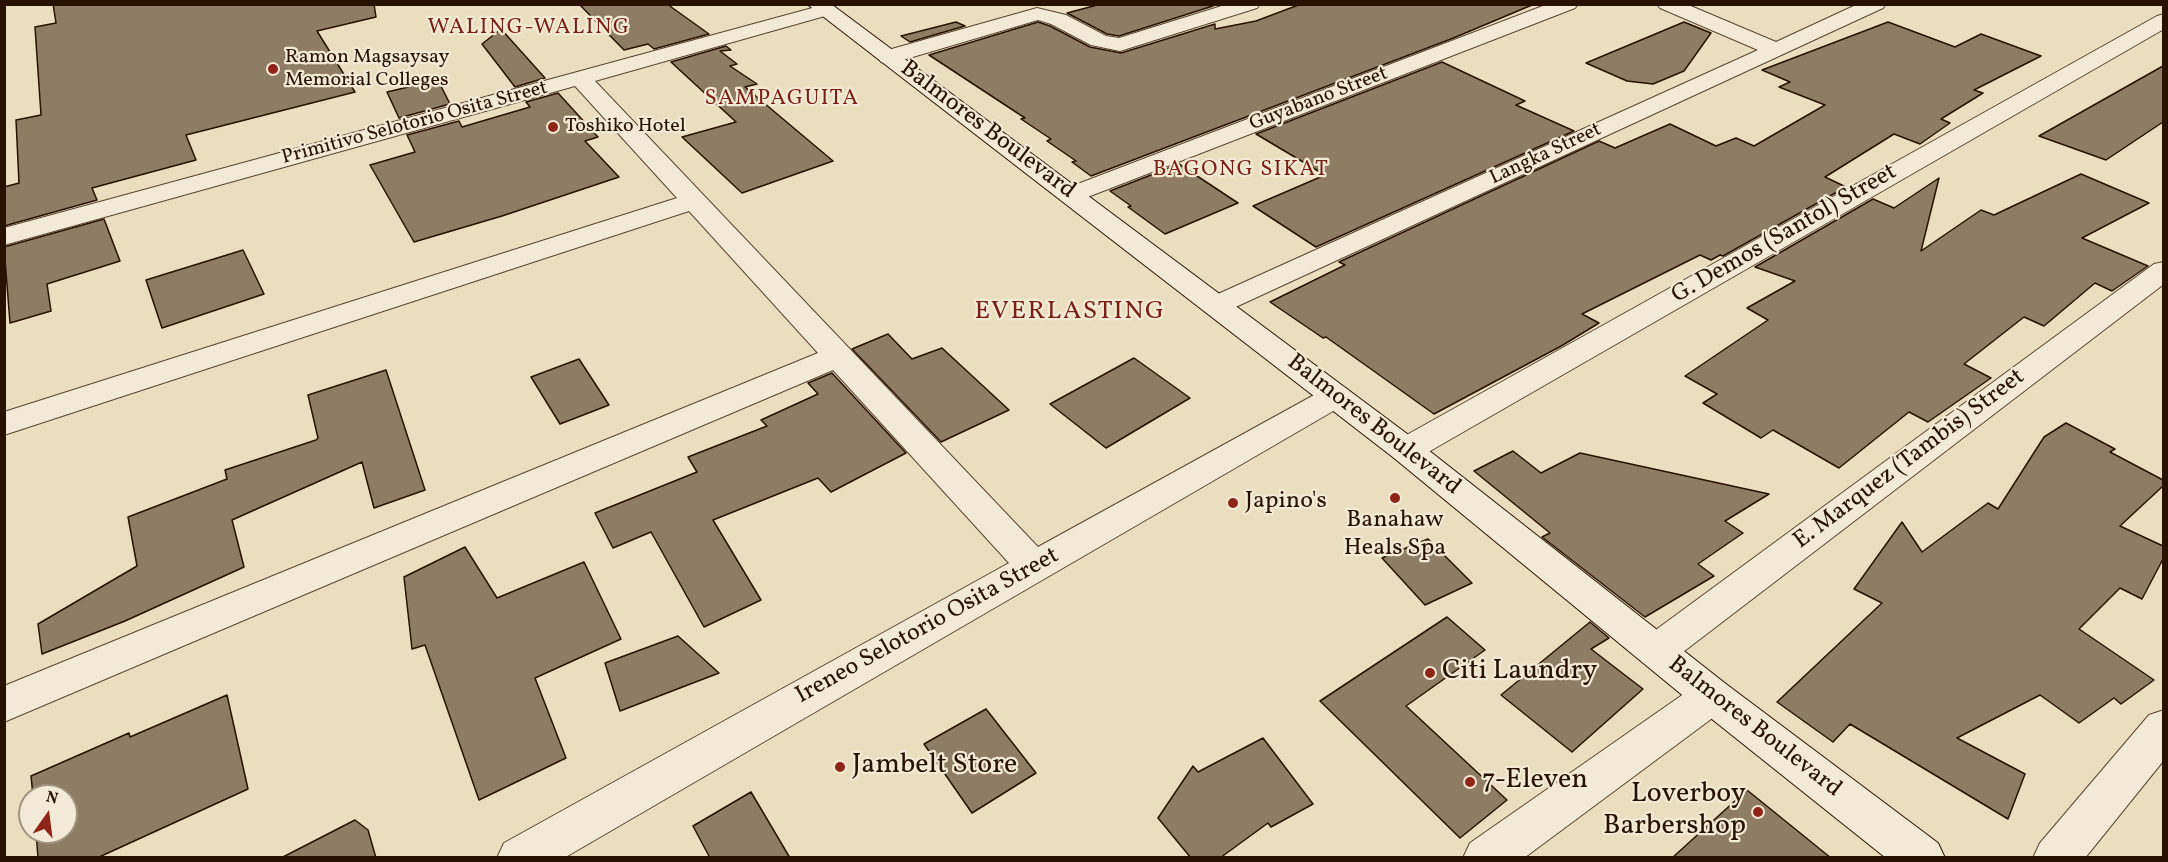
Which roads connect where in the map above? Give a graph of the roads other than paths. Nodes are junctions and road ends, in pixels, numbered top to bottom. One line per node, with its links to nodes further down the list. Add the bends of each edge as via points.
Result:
1 (1251, 4): 8 (street, via 1120,45 1101,43 1058,18 1037,14)
2 (1568, 4): 10 (street, Guyabano Street)
3 (1667, 4): 7 (street)
4 (1876, 4): 7 (street, Langka Street)
5 (821, 7): 8 (street, Balmores Boulevard); 9 (street, Primitivo Selotorio Osita Street)
6 (2163, 20): 18 (street, G. Demos (Santol) Street)
7 (1777, 50): 14 (street, Langka Street)
8 (889, 57): 10 (street, Balmores Boulevard)
9 (580, 78): 11 (street); 12 (street, Primitivo Selotorio Osita Street)
10 (1071, 195): 14 (street, Balmores Boulevard)
11 (694, 201): 15 (street); 17 (street)
12 (4, 237)
13 (2163, 270): 20 (street, E. Marquez (Tambis) Street)
14 (1217, 305): 16 (street, Balmores Boulevard)
15 (838, 356): 19 (street); 22 (street)
16 (1336, 396): 18 (street, Balmores Boulevard); 19 (street, Ireneo Selotorio Osita Street)
17 (4, 424)
18 (1406, 450): 20 (street, Balmores Boulevard)
19 (1034, 567): 24 (street, Ireneo Selotorio Osita Street)
20 (1656, 651): 21 (street, Balmores Boulevard)
21 (1712, 696): 25 (street); 26 (street, Balmores Boulevard)
22 (4, 705)
23 (2162, 734): 27 (street)
24 (520, 858)
25 (1486, 858)
26 (1922, 858)
27 (2056, 858)

